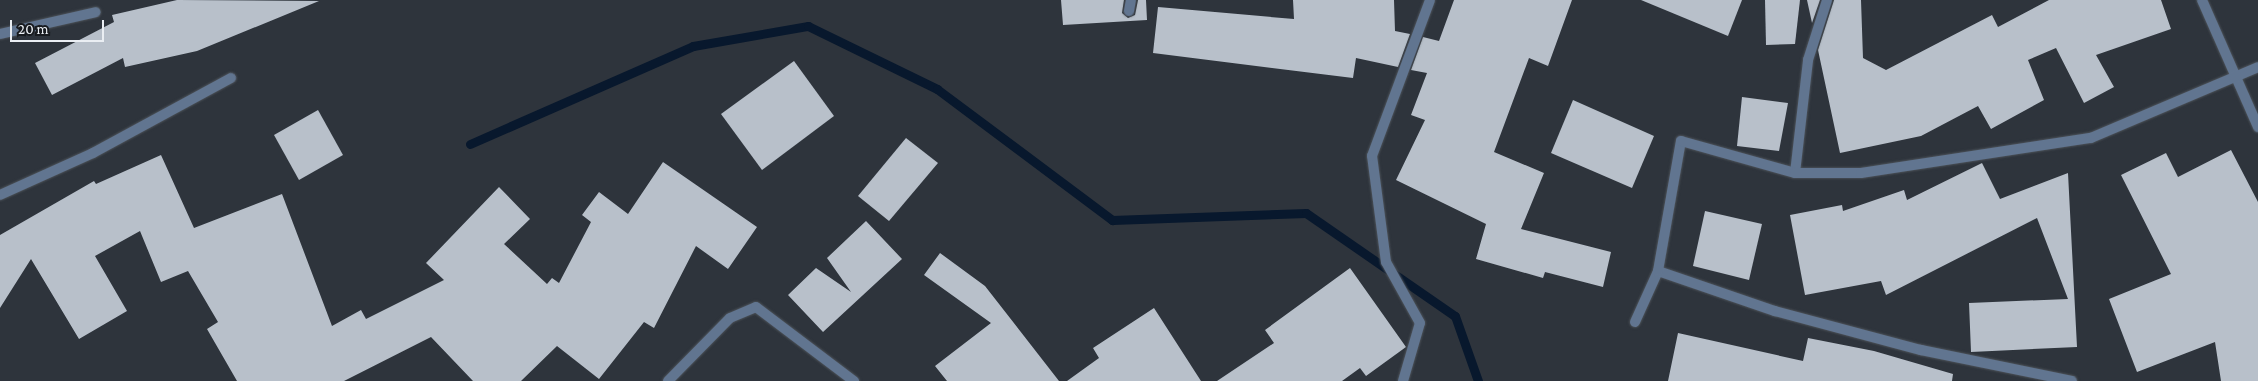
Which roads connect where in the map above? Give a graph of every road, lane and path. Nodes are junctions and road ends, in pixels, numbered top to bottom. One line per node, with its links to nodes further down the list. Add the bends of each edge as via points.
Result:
1 (1430, 0): 16 (street, via 1372,156 1386,262 1420,323)
2 (1827, 0): 10 (street, via 1808,60)
3 (2202, 0): 7 (street)
4 (96, 12): 5 (street)
5 (0, 34)
6 (2258, 67): 7 (street)
7 (2234, 77): 9 (street); 10 (street, via 2091,138 1861,173)
8 (231, 78): 11 (street, via 110,145)
9 (2258, 127)
10 (1795, 173): 12 (street, via 1680,141)
11 (0, 195)
12 (1658, 271): 13 (street); 17 (street, via 1775,311 1921,350)
13 (1635, 322)
14 (668, 381): 15 (street, via 730,318 756,307)
15 (854, 381)
16 (1403, 381)
17 (2072, 381)

